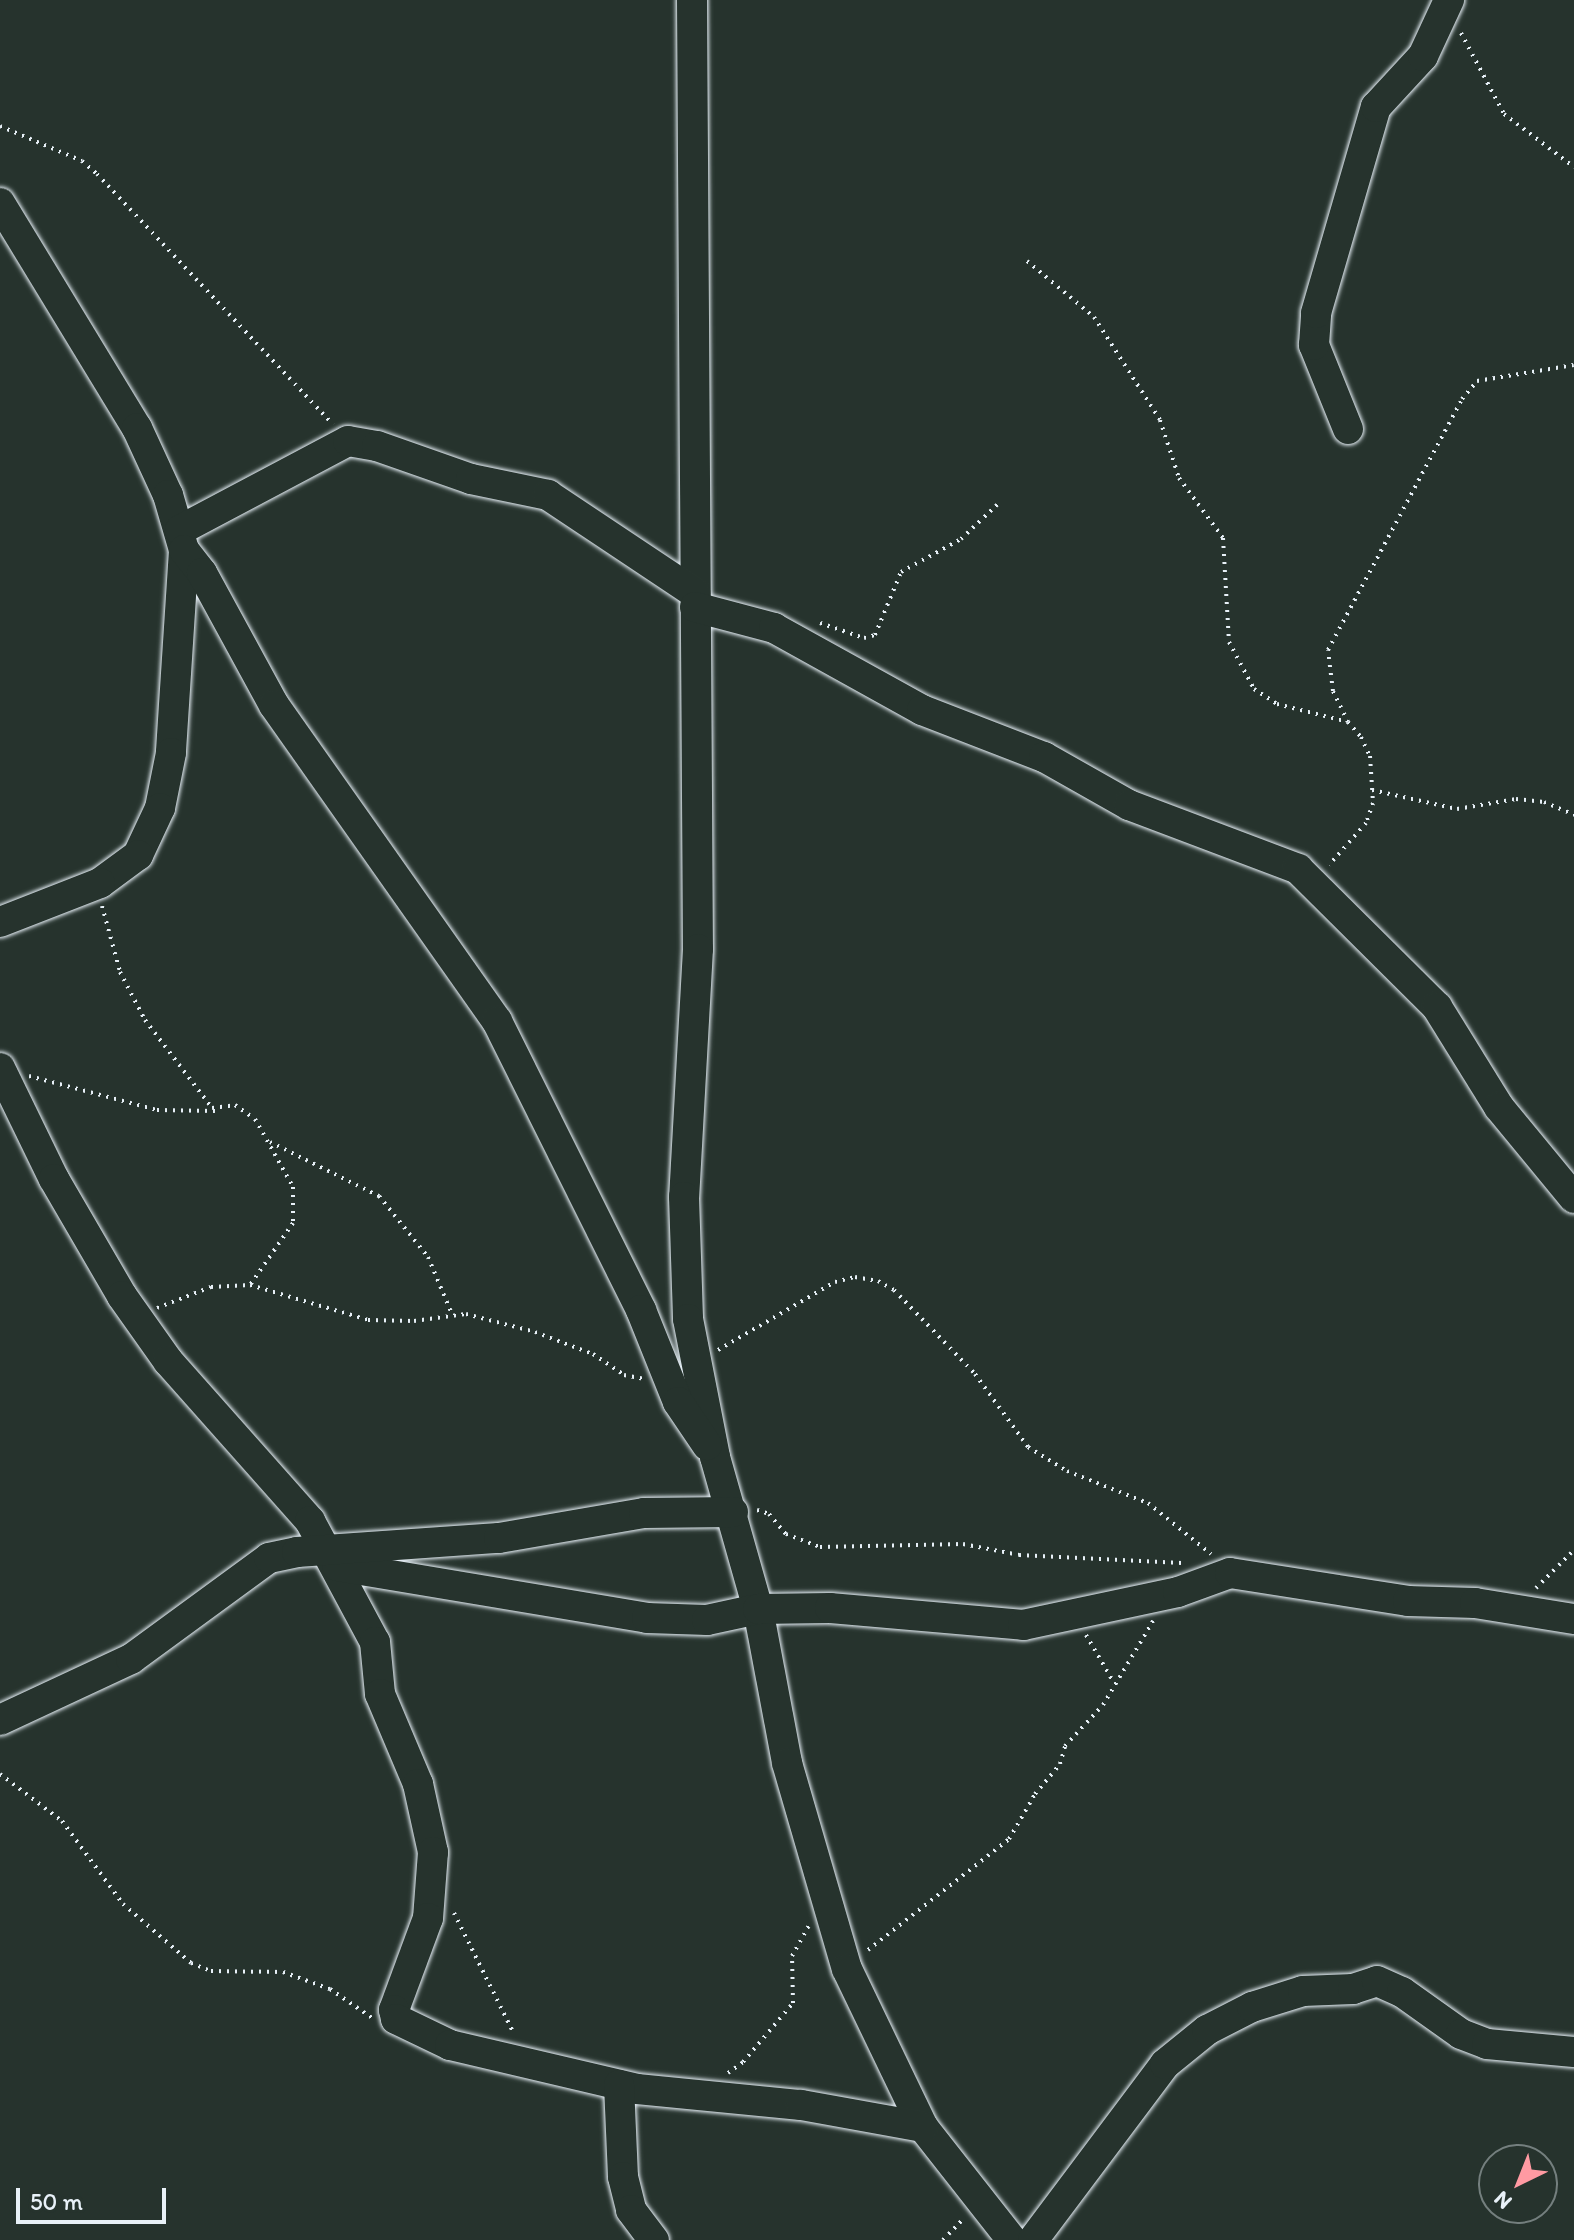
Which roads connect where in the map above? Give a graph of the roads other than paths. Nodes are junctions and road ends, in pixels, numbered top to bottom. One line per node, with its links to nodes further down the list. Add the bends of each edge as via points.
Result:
1 (692, 0): 6 (street)
2 (1454, 11): 4 (street, via 1423,56 1376,107 1316,313 1314,345)
3 (0, 203): 5 (street, via 137,428)
4 (1348, 429)
5 (182, 540): 6 (street, via 348,441 471,479 548,495); 7 (street, via 176,710 160,808 138,855 100,883); 10 (street, via 274,705 505,1035 641,1310 667,1376)
6 (695, 600): 9 (street, via 774,628 922,710 1044,757 1129,805 1227,838 1314,881 1437,1007 1499,1107); 10 (street, via 698,949 684,1277)
7 (0, 922)
8 (2, 1072): 12 (street, via 54,1179 136,1315 168,1361 310,1521)
9 (1574, 1198)
10 (715, 1457): 11 (street)
11 (733, 1512): 12 (street, via 644,1513); 13 (street)
12 (334, 1560): 13 (street, via 647,1618 707,1620); 15 (street, via 297,1552 269,1558 131,1659); 17 (street, via 375,1642 380,1694 418,1784 433,1852 428,1918 394,2010 396,2019 450,2045)
13 (758, 1609): 14 (street, via 887,1611 1023,1625 1178,1592 1219,1575); 18 (street, via 787,1763 826,1905 847,1969)
14 (1574, 1619)
15 (0, 1720)
16 (1574, 2052): 21 (street, via 1487,2044 1461,2034 1402,1992 1377,1981 1353,1989 1303,1991 1252,2007 1207,2030 1165,2064)
17 (619, 2085): 18 (street); 19 (street, via 623,2177 631,2210)
18 (923, 2127): 20 (street)
19 (654, 2240)
20 (1012, 2240)
21 (1033, 2240)

